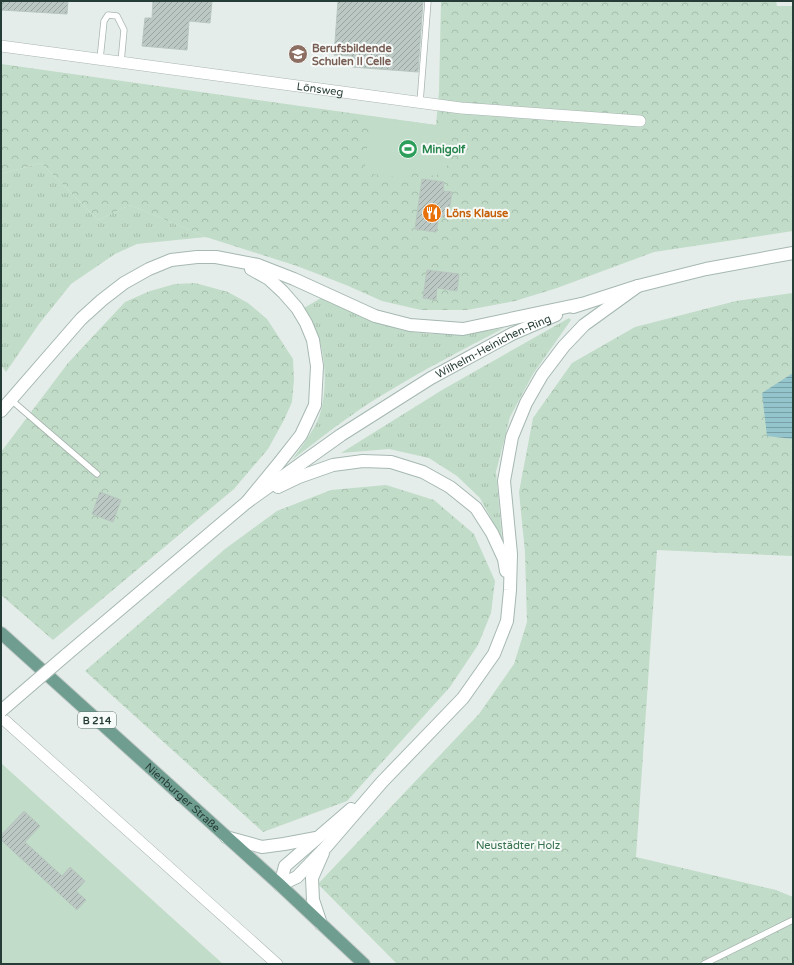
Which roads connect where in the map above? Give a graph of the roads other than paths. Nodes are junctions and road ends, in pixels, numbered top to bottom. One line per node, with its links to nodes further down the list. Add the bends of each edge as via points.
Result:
1 (428, 1): 5 (lane)
2 (1, 46): 3 (street, Lönsweg)
3 (100, 59): 4 (street, Lönsweg); 4 (lane, via 104,21 108,15 117,16 124,30)
4 (121, 62): 5 (street, Lönsweg)
5 (420, 102): 6 (street, Lönsweg, via 461,108)
6 (640, 121)
7 (793, 253): 9 (main road, Wilhelm-Heinichen-Ring, via 706,268)
8 (216, 257): 10 (main road, via 258,265 375,316 410,325 463,329); 11 (main road, via 171,260 124,283 81,319); 14 (main road, via 252,270 269,279 283,292 306,323 313,340 317,366 315,405 301,435)
9 (638, 286): 10 (main road, Wilhelm-Heinichen-Ring); 15 (main road, via 584,325 542,375 526,403 512,437 504,481 511,554)
10 (581, 304): 14 (main road, Wilhelm-Heinichen-Ring, via 512,334 431,378 342,435)
11 (10, 399): 12 (main road); 13 (lane)
12 (1, 410)
13 (97, 474)
14 (247, 502): 15 (main road, via 299,477 333,465 363,461 391,462 423,472 450,487 476,508 504,559); 17 (main road, bridge)
15 (510, 590): 19 (main road, via 507,621 494,654 463,698)
16 (1, 633): 20 (main road, Nienburger Straße / B 214)
17 (1, 712)
18 (1, 717): 26 (street)
19 (382, 782): 21 (main road); 22 (main road)
20 (226, 837): 21 (main road, via 262,847); 23 (main road, Nienburger Straße / B 214)
21 (316, 838): 23 (main road, via 285,866)
22 (326, 847): 23 (main road, via 297,877); 25 (main road, via 312,878 312,900)
23 (280, 885): 25 (main road, Nienburger Straße / B 214)
24 (793, 920): 28 (lane)
25 (321, 924): 27 (main road, Nienburger Straße / B 214)
26 (277, 964)
27 (364, 964)
28 (704, 964)

